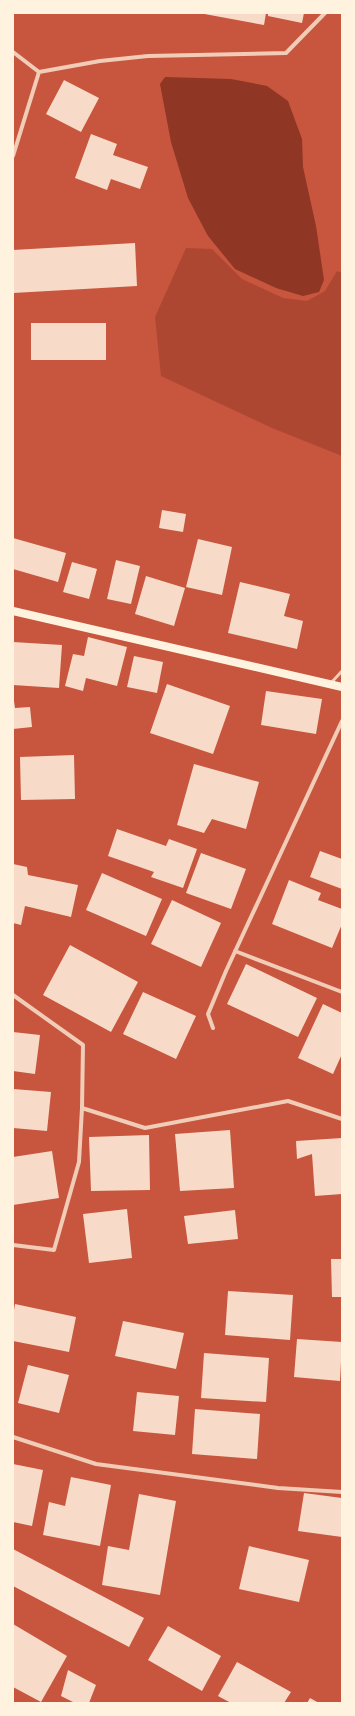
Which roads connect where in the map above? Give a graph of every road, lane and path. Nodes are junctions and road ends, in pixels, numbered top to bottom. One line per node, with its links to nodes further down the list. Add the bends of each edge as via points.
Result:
1 (325, 13): 3 (street, via 286,54 148,56 100,60)
2 (13, 52): 3 (street)
3 (39, 72): 4 (street)
4 (13, 156)
5 (13, 611): 7 (main road)
6 (342, 672): 7 (lane)
7 (330, 684): 8 (main road)
8 (342, 687)
9 (342, 721): 10 (street)
10 (235, 951): 11 (street); 13 (street, via 208,1014)
11 (342, 992)
12 (13, 995): 14 (street, via 83,1045)
13 (213, 1028)
14 (82, 1108): 15 (street, via 145,1128 288,1101); 16 (street, via 79,1162 54,1250)
15 (342, 1119)
16 (13, 1246)
17 (13, 1437): 18 (street, via 96,1464 278,1488)
18 (342, 1492)

